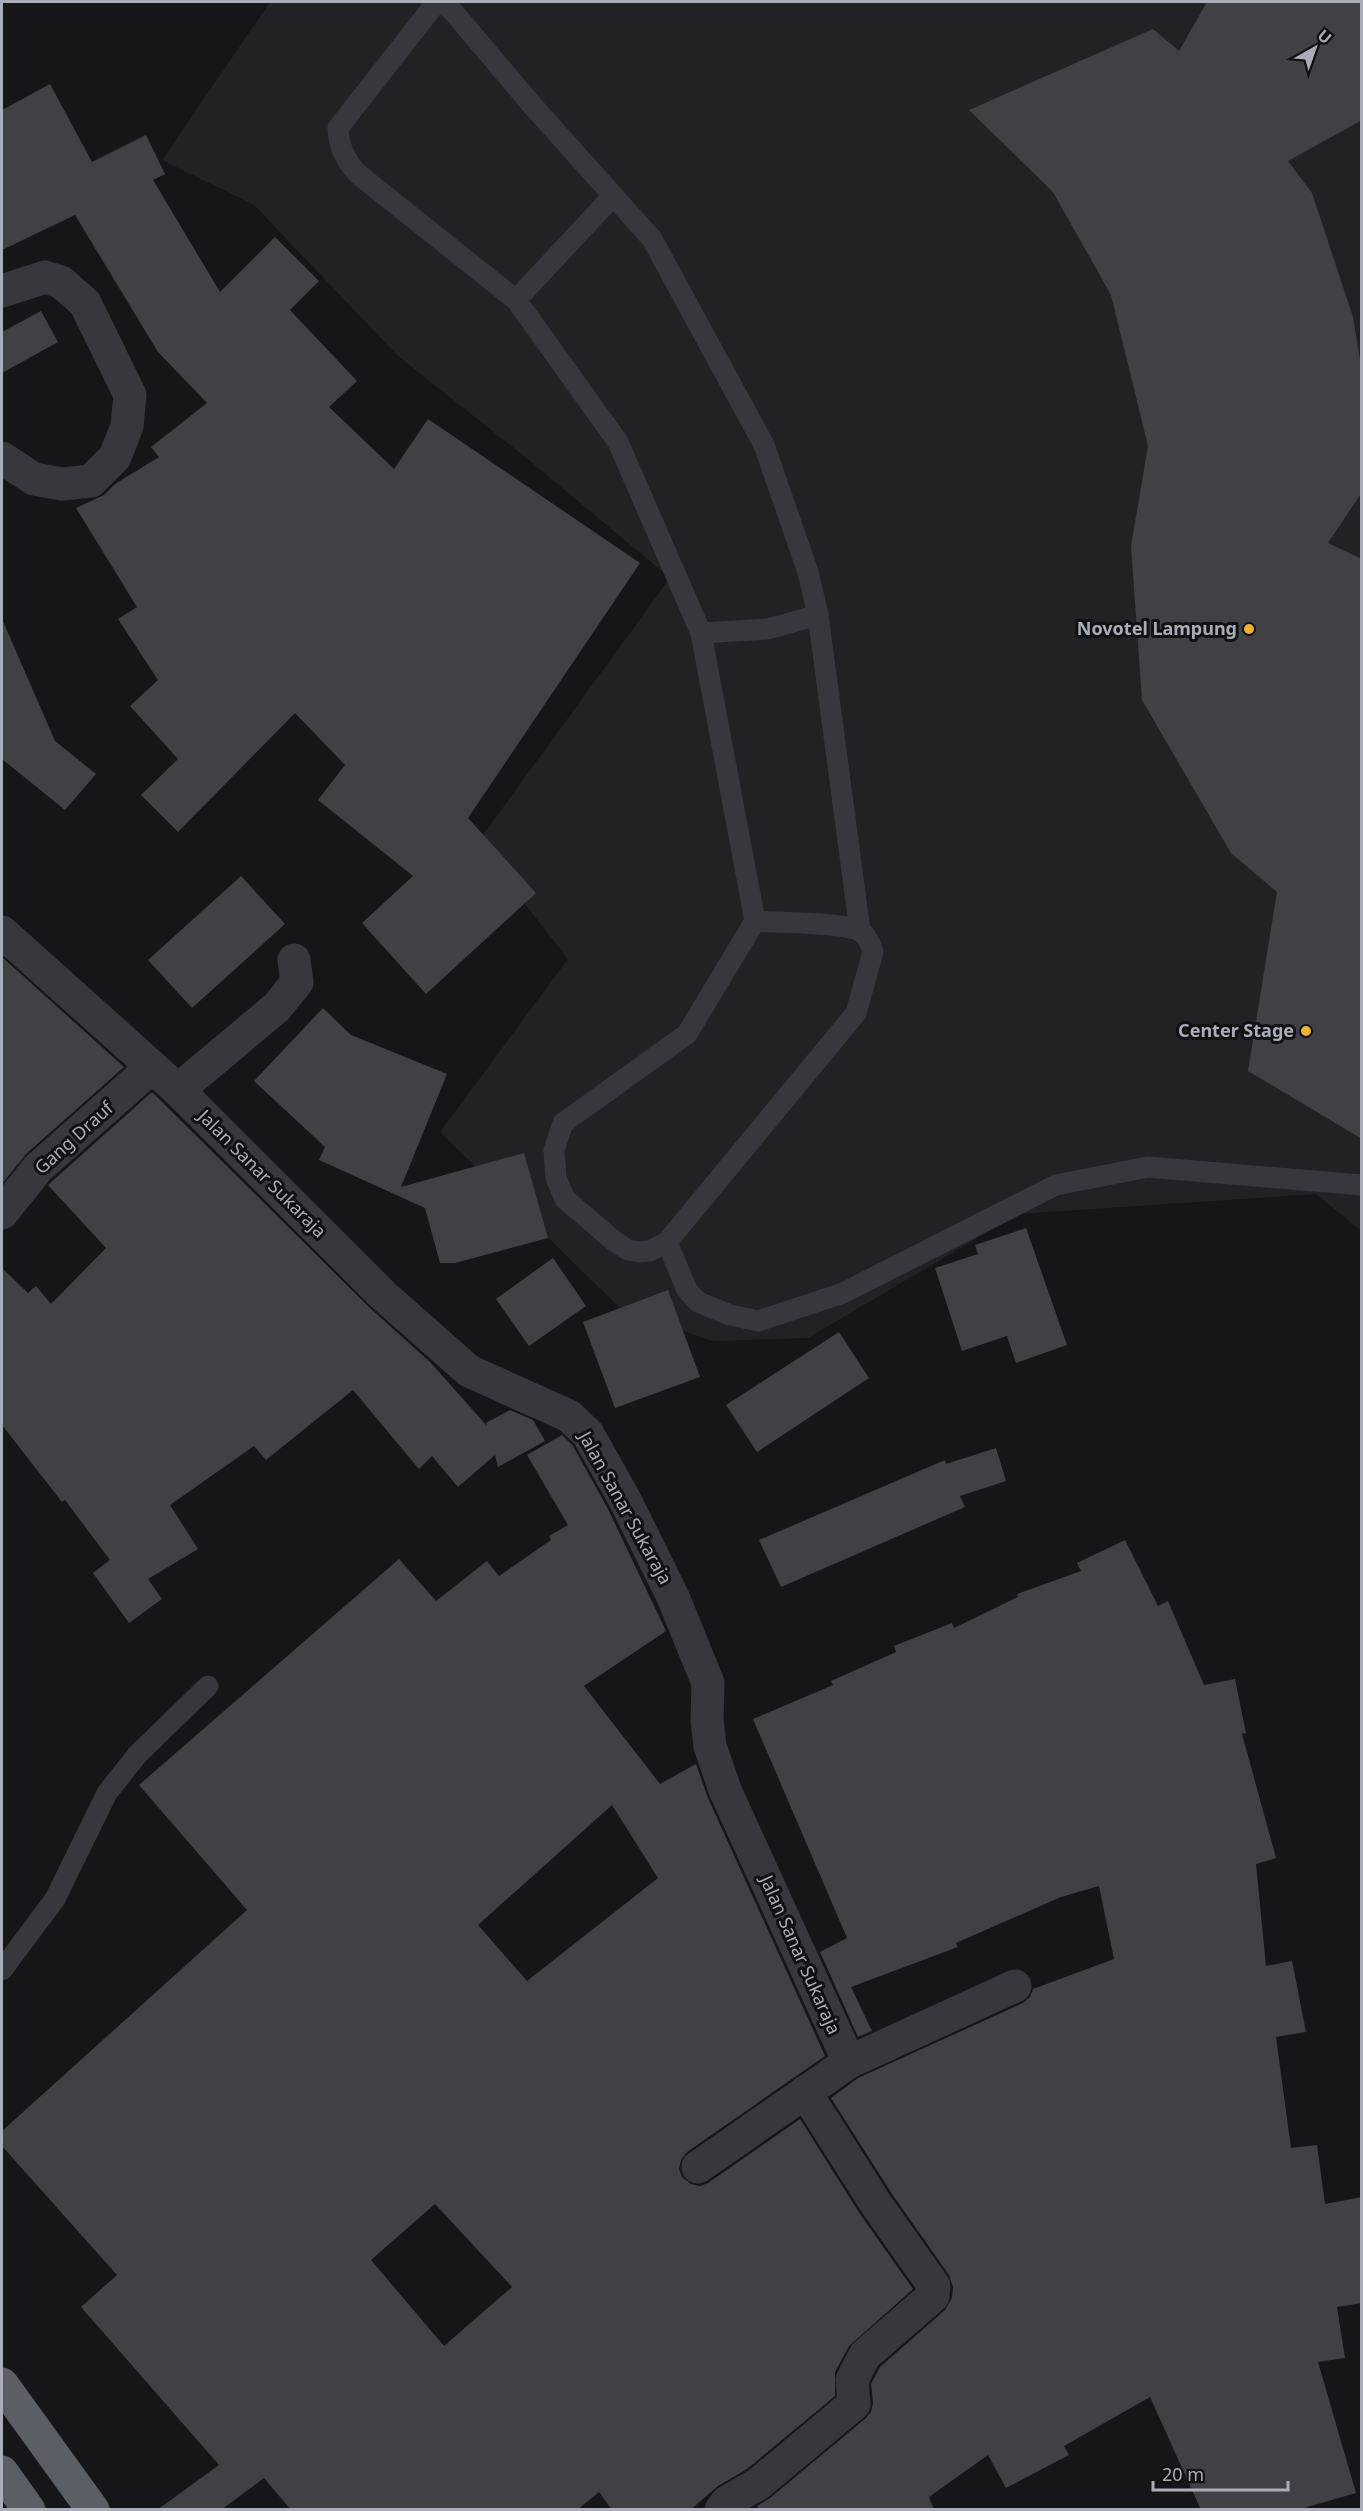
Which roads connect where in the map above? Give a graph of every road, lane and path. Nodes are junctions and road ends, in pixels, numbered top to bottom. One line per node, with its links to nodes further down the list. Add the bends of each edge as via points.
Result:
1 (613, 196): 3 (lane); 3 (lane, via 452,9 432,5 338,128 339,141 347,161 358,174); 5 (lane, via 652,239 764,445 808,572)
2 (2, 291): 4 (street, via 45,276 61,282 85,303 130,395 127,426 115,457 91,482 62,484 34,479)
3 (516, 300): 6 (lane, via 618,442)
4 (2, 458)
5 (818, 615): 6 (lane, via 768,629); 8 (lane)
6 (701, 633): 7 (lane)
7 (755, 921): 8 (lane); 15 (lane, via 687,1034 563,1123 554,1150 556,1178 565,1199 614,1241 640,1252)
8 (860, 931): 15 (lane, via 873,952 856,1013)
9 (2, 932): 11 (street, Jalan Sanar Sukaraja)
10 (294, 960): 12 (street, via 297,982 277,1007)
11 (152, 1067): 12 (street, Jalan Sanar Sukaraja); 14 (street, Gang Drauf, via 38,1168)
12 (178, 1090): 19 (street, Jalan Sanar Sukaraja, via 383,1295 469,1371 569,1416 588,1434 673,1597 708,1683 710,1746 725,1790)
13 (1362, 1185): 15 (lane, via 1148,1167 1056,1185 843,1293 758,1321 698,1302 687,1290)
14 (2, 1213)
15 (667, 1242)
16 (208, 1686): 17 (lane, via 137,1755 107,1793 55,1899)
17 (2, 1970)
18 (1015, 1986): 19 (street)
19 (849, 2062): 20 (street)
20 (805, 2092): 21 (street); 26 (street, via 934,2286 933,2296 865,2355 852,2380 855,2404)
21 (698, 2167)
22 (2, 2384): 25 (highway)
23 (2, 2472): 24 (highway)
24 (29, 2510)
25 (93, 2510)
26 (721, 2510)

